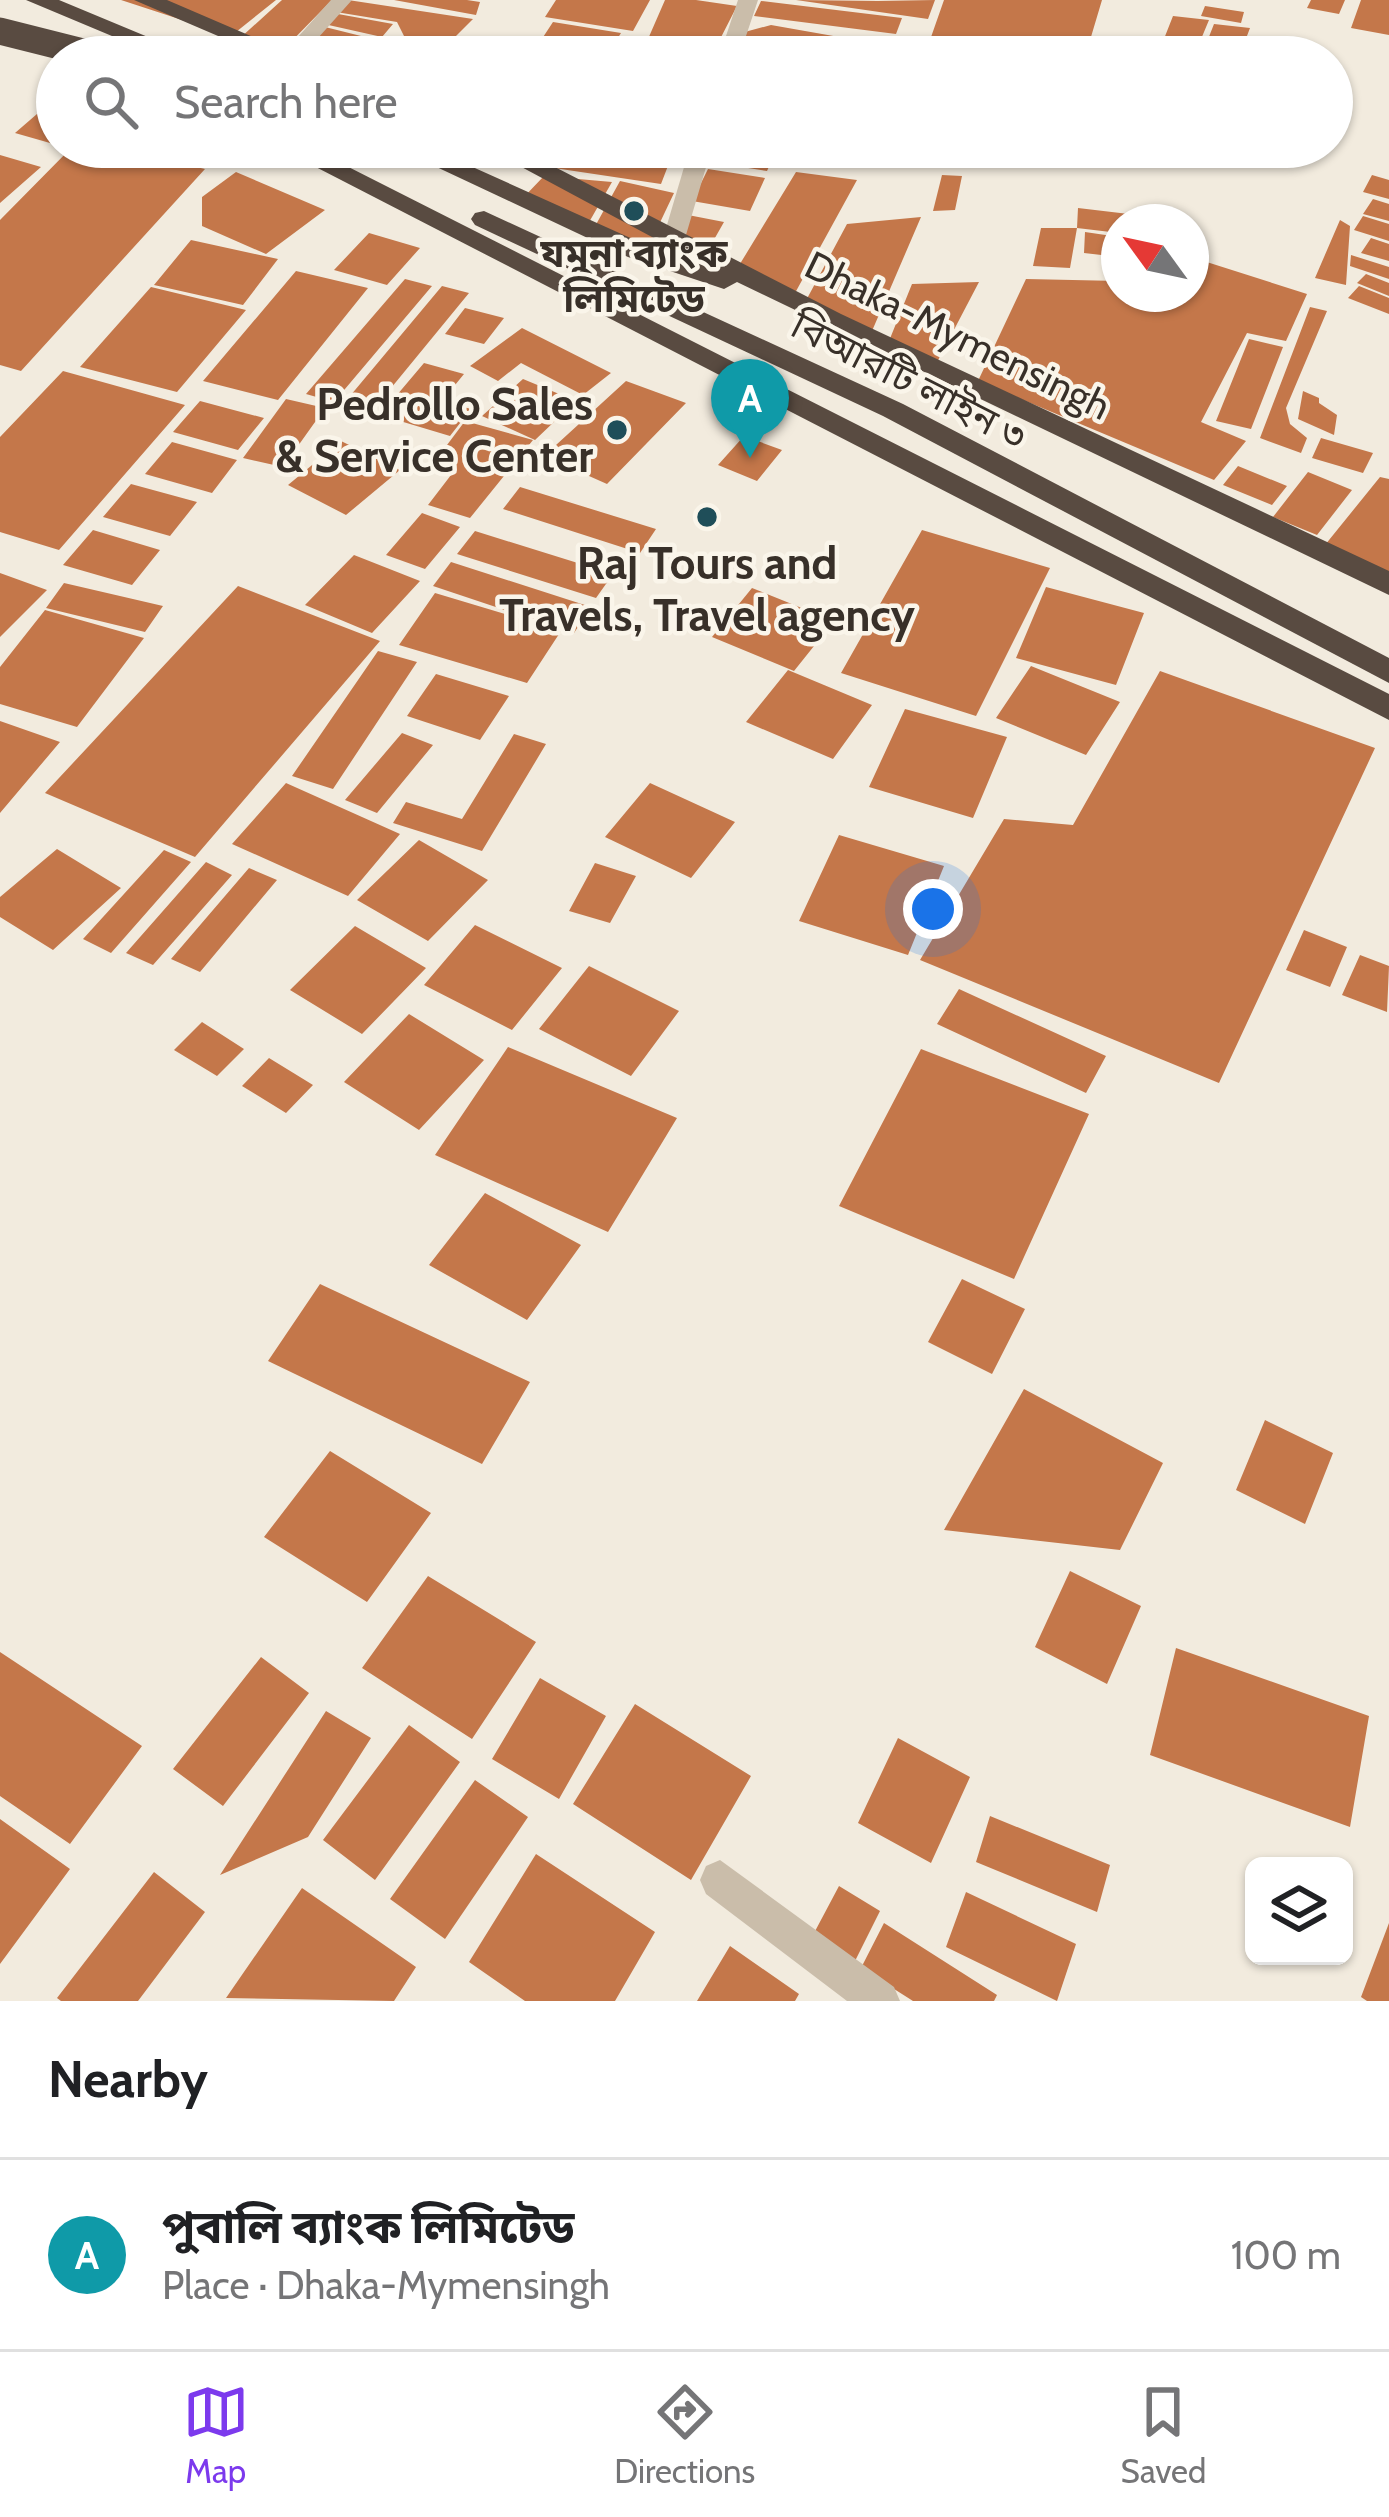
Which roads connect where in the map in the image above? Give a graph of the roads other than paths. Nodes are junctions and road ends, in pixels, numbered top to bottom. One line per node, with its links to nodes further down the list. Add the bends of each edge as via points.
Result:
1 (38, 0): 6 (highway)
2 (146, 0): 7 (highway)
3 (342, 0): 8 (street)
4 (748, 0): 9 (street)
5 (0, 28): 10 (highway, bridge); 11 (highway)
6 (130, 36)
7 (236, 36)
8 (309, 36)
9 (736, 36)
10 (36, 38)
11 (36, 39)
12 (331, 168): 21 (highway)
13 (373, 168): 20 (highway, বিআরটি লাইন ৩, via 893,410)
14 (454, 168): 18 (highway, বিআরটি লাইন ৩, via 638,251)
15 (539, 168): 17 (highway, Dhaka-Mymensingh)
16 (695, 168): 17 (street)
17 (675, 235): 18 (highway, Dhaka-Mymensingh)
18 (832, 320): 19 (highway, Dhaka-Mymensingh)
19 (1389, 584)
20 (1385, 670)
21 (1389, 708)
22 (720, 1880): 23 (street)
23 (880, 2001)

